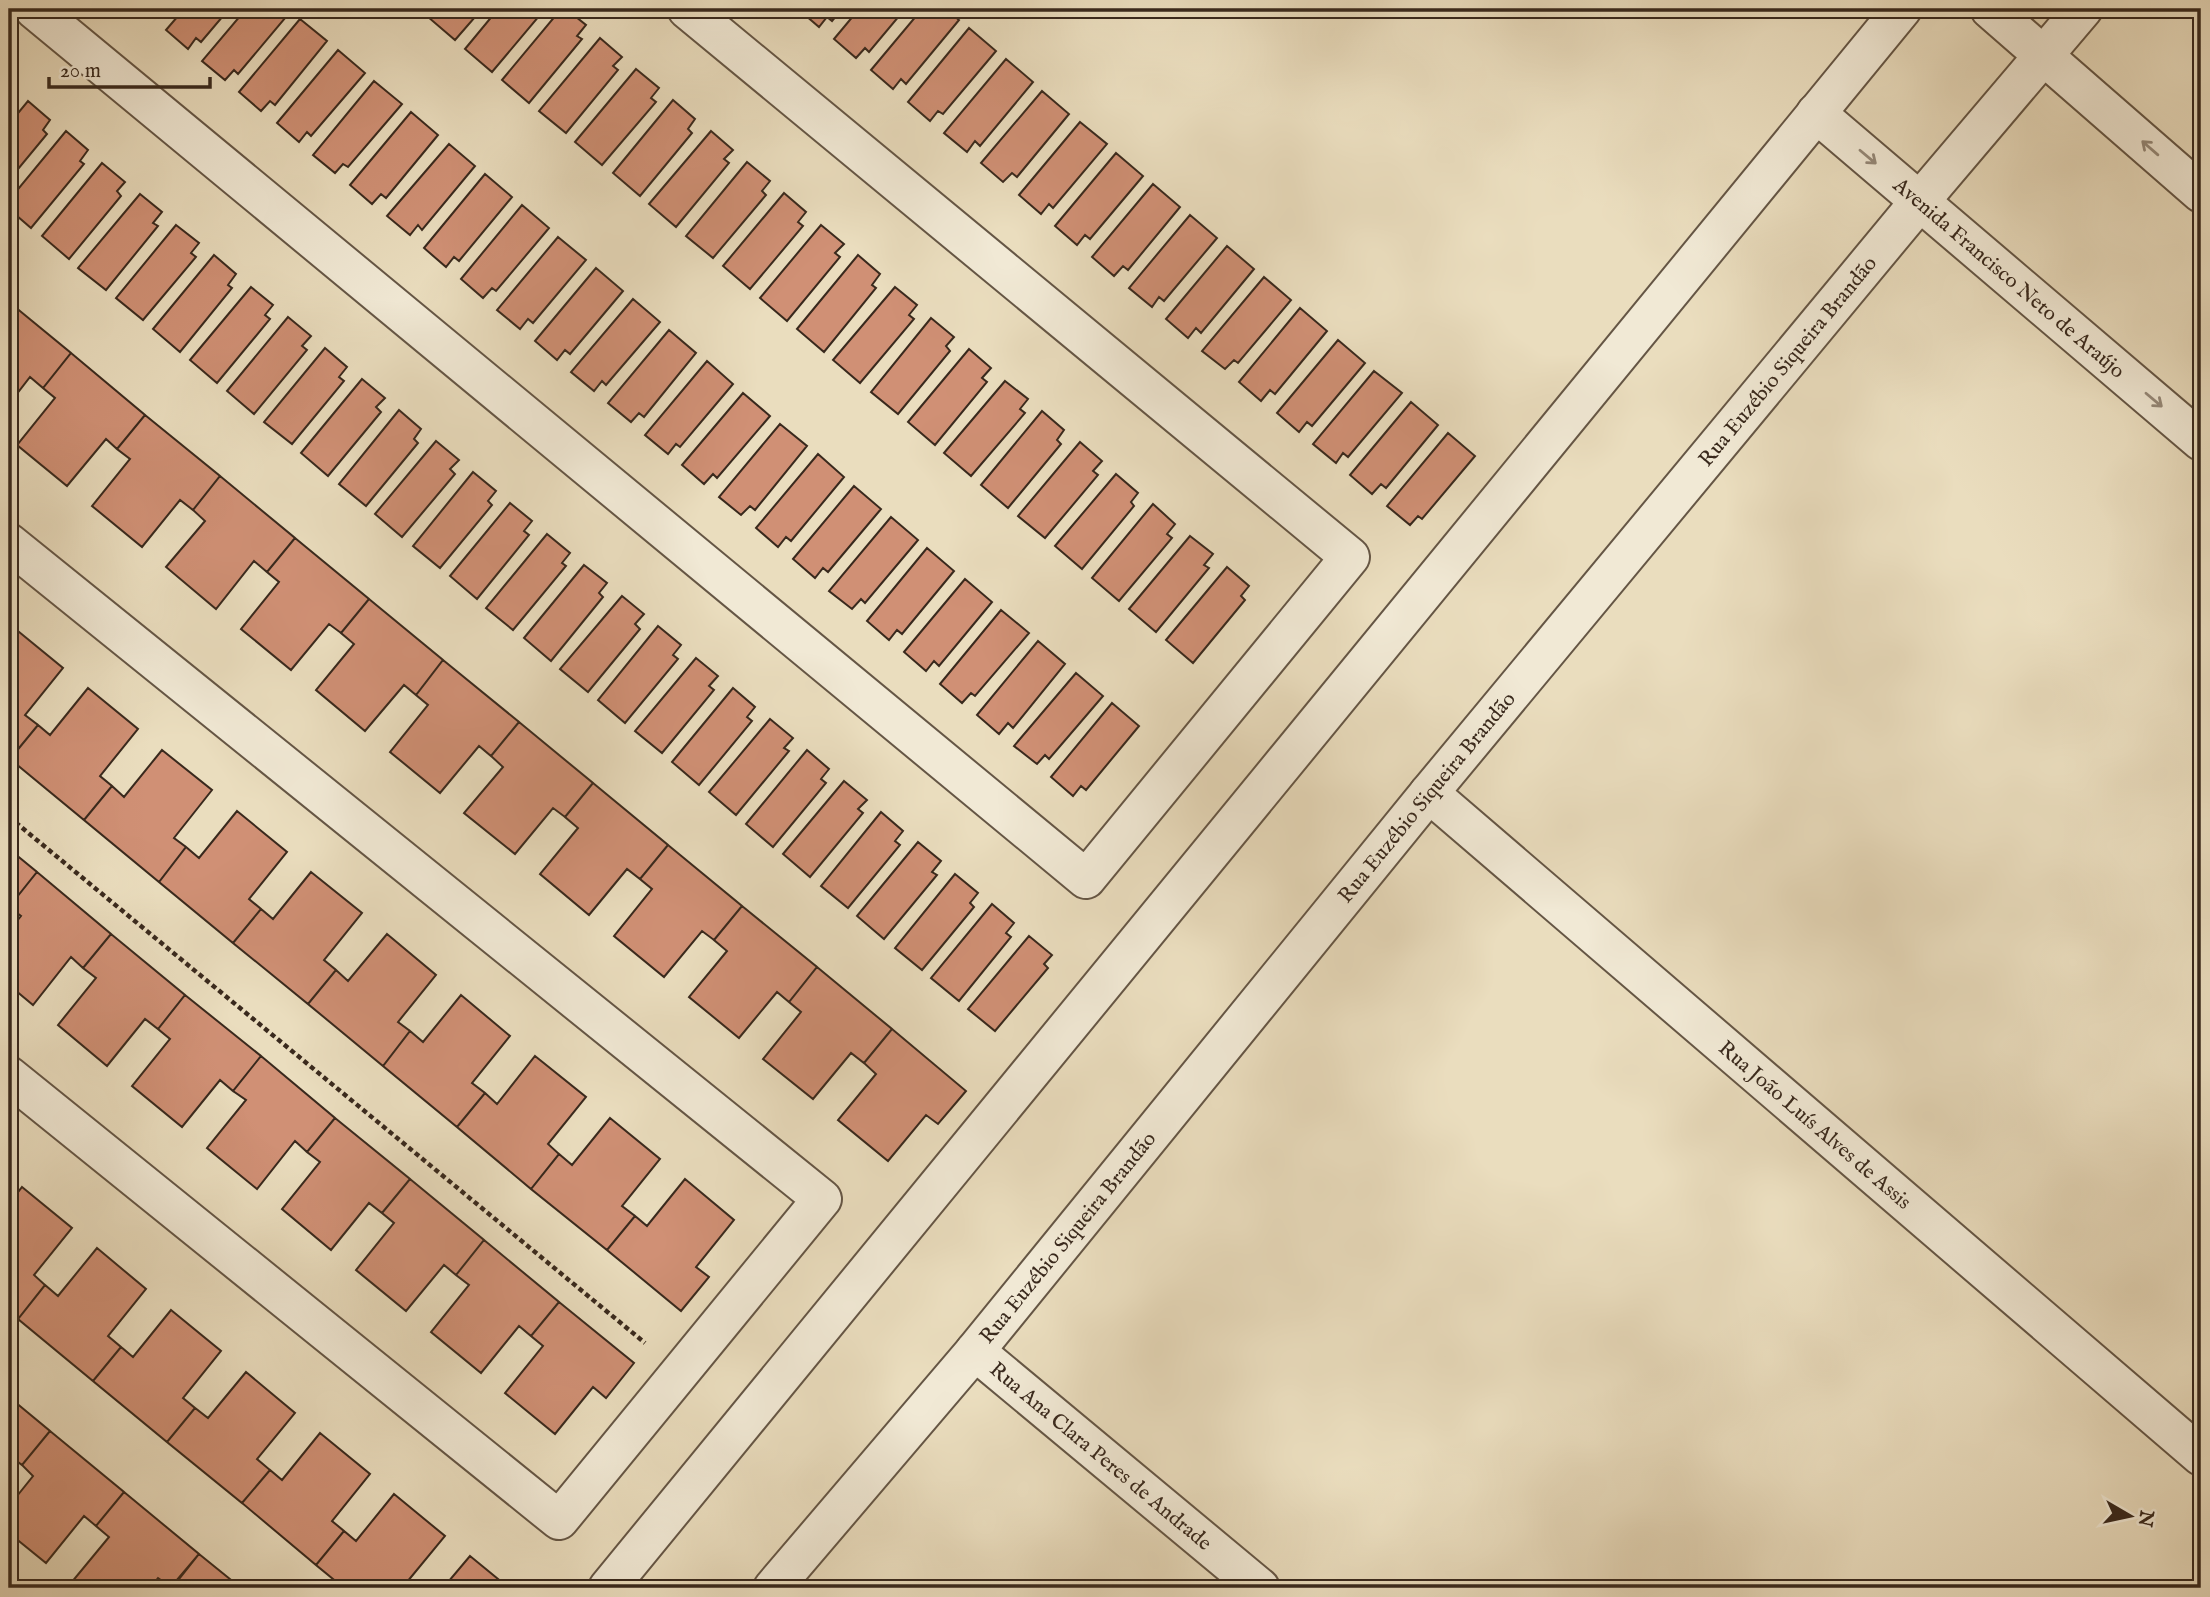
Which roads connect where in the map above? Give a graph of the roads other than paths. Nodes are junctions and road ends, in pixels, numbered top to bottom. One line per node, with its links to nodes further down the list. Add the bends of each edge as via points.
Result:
1 (34, 9): 2 (street, via 1086,878 1350,557)
2 (687, 9)
3 (1902, 9): 7 (street)
4 (1990, 9): 6 (street)
5 (2082, 9): 6 (street, Rua Euzébio Siqueira Brandão)
6 (2042, 55): 8 (street, one-way to 6); 9 (street, Rua Euzébio Siqueira Brandão)
7 (1816, 113): 9 (street, Avenida Francisco Neto de Araújo, one-way to 9); 16 (street)
8 (2201, 193)
9 (1920, 201): 10 (street, Avenida Francisco Neto de Araújo, one-way to 10); 12 (street, Rua Euzébio Siqueira Brandão)
10 (2201, 441)
11 (9, 543): 13 (street, via 822,1199 559,1520)
12 (1429, 793): 14 (street, Rua Euzébio Siqueira Brandão); 15 (street, Rua João Luís Alves de Assis)
13 (9, 1076)
14 (975, 1351): 17 (street, Rua Euzébio Siqueira Brandão); 18 (street, Rua Ana Clara Peres de Andrade)
15 (2201, 1456)
16 (608, 1588)
17 (773, 1588)
18 (1260, 1588)

